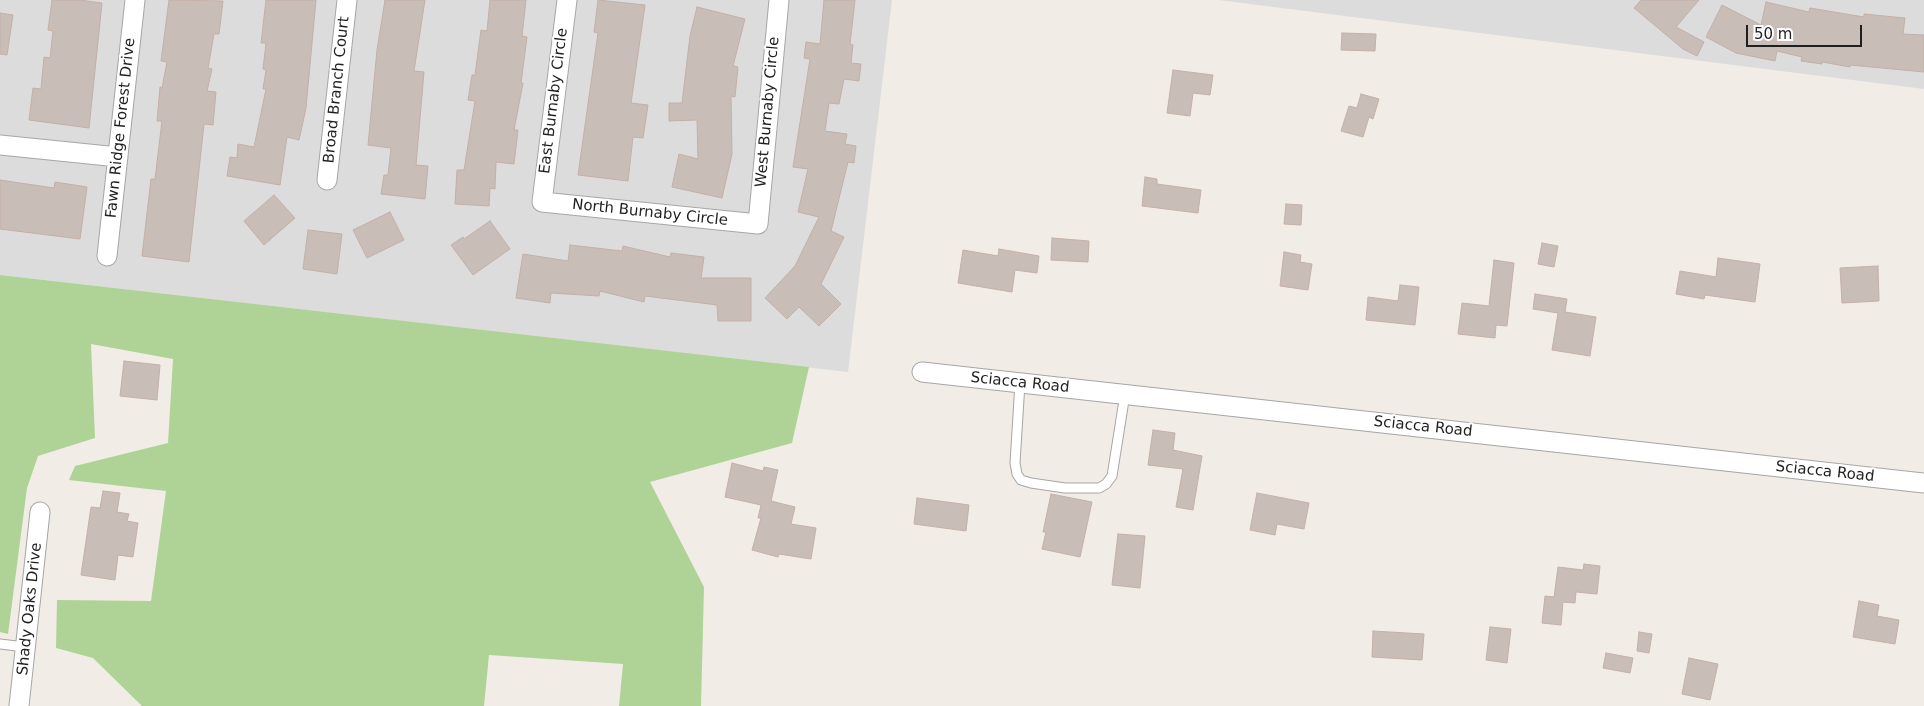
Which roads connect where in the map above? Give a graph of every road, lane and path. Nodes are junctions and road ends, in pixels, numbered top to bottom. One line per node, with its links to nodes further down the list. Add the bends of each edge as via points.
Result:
1 (135, 0): 6 (street, Fawn Ridge Forest Drive)
2 (347, 0): 7 (street, Broad Branch Court)
3 (567, 0): 8 (street, East Burnaby Circle)
4 (779, 0): 9 (street, West Burnaby Circle)
5 (0, 145): 6 (street)
6 (118, 157): 10 (street, Fawn Ridge Forest Drive)
7 (327, 180)
8 (542, 202): 9 (street, North Burnaby Circle)
9 (758, 224)
10 (107, 256)
11 (922, 372): 12 (street, Sciacca Road)
12 (1020, 383): 13 (street, Sciacca Road); 13 (lane, via 1017,474 1021,480 1031,483 1065,488 1099,488 1112,476)
13 (1125, 394): 14 (street, Sciacca Road)
14 (1924, 483)
15 (40, 512): 17 (street, Shady Oaks Drive)
16 (0, 644): 17 (lane)
17 (25, 647): 18 (street, Shady Oaks Drive)
18 (19, 706)

